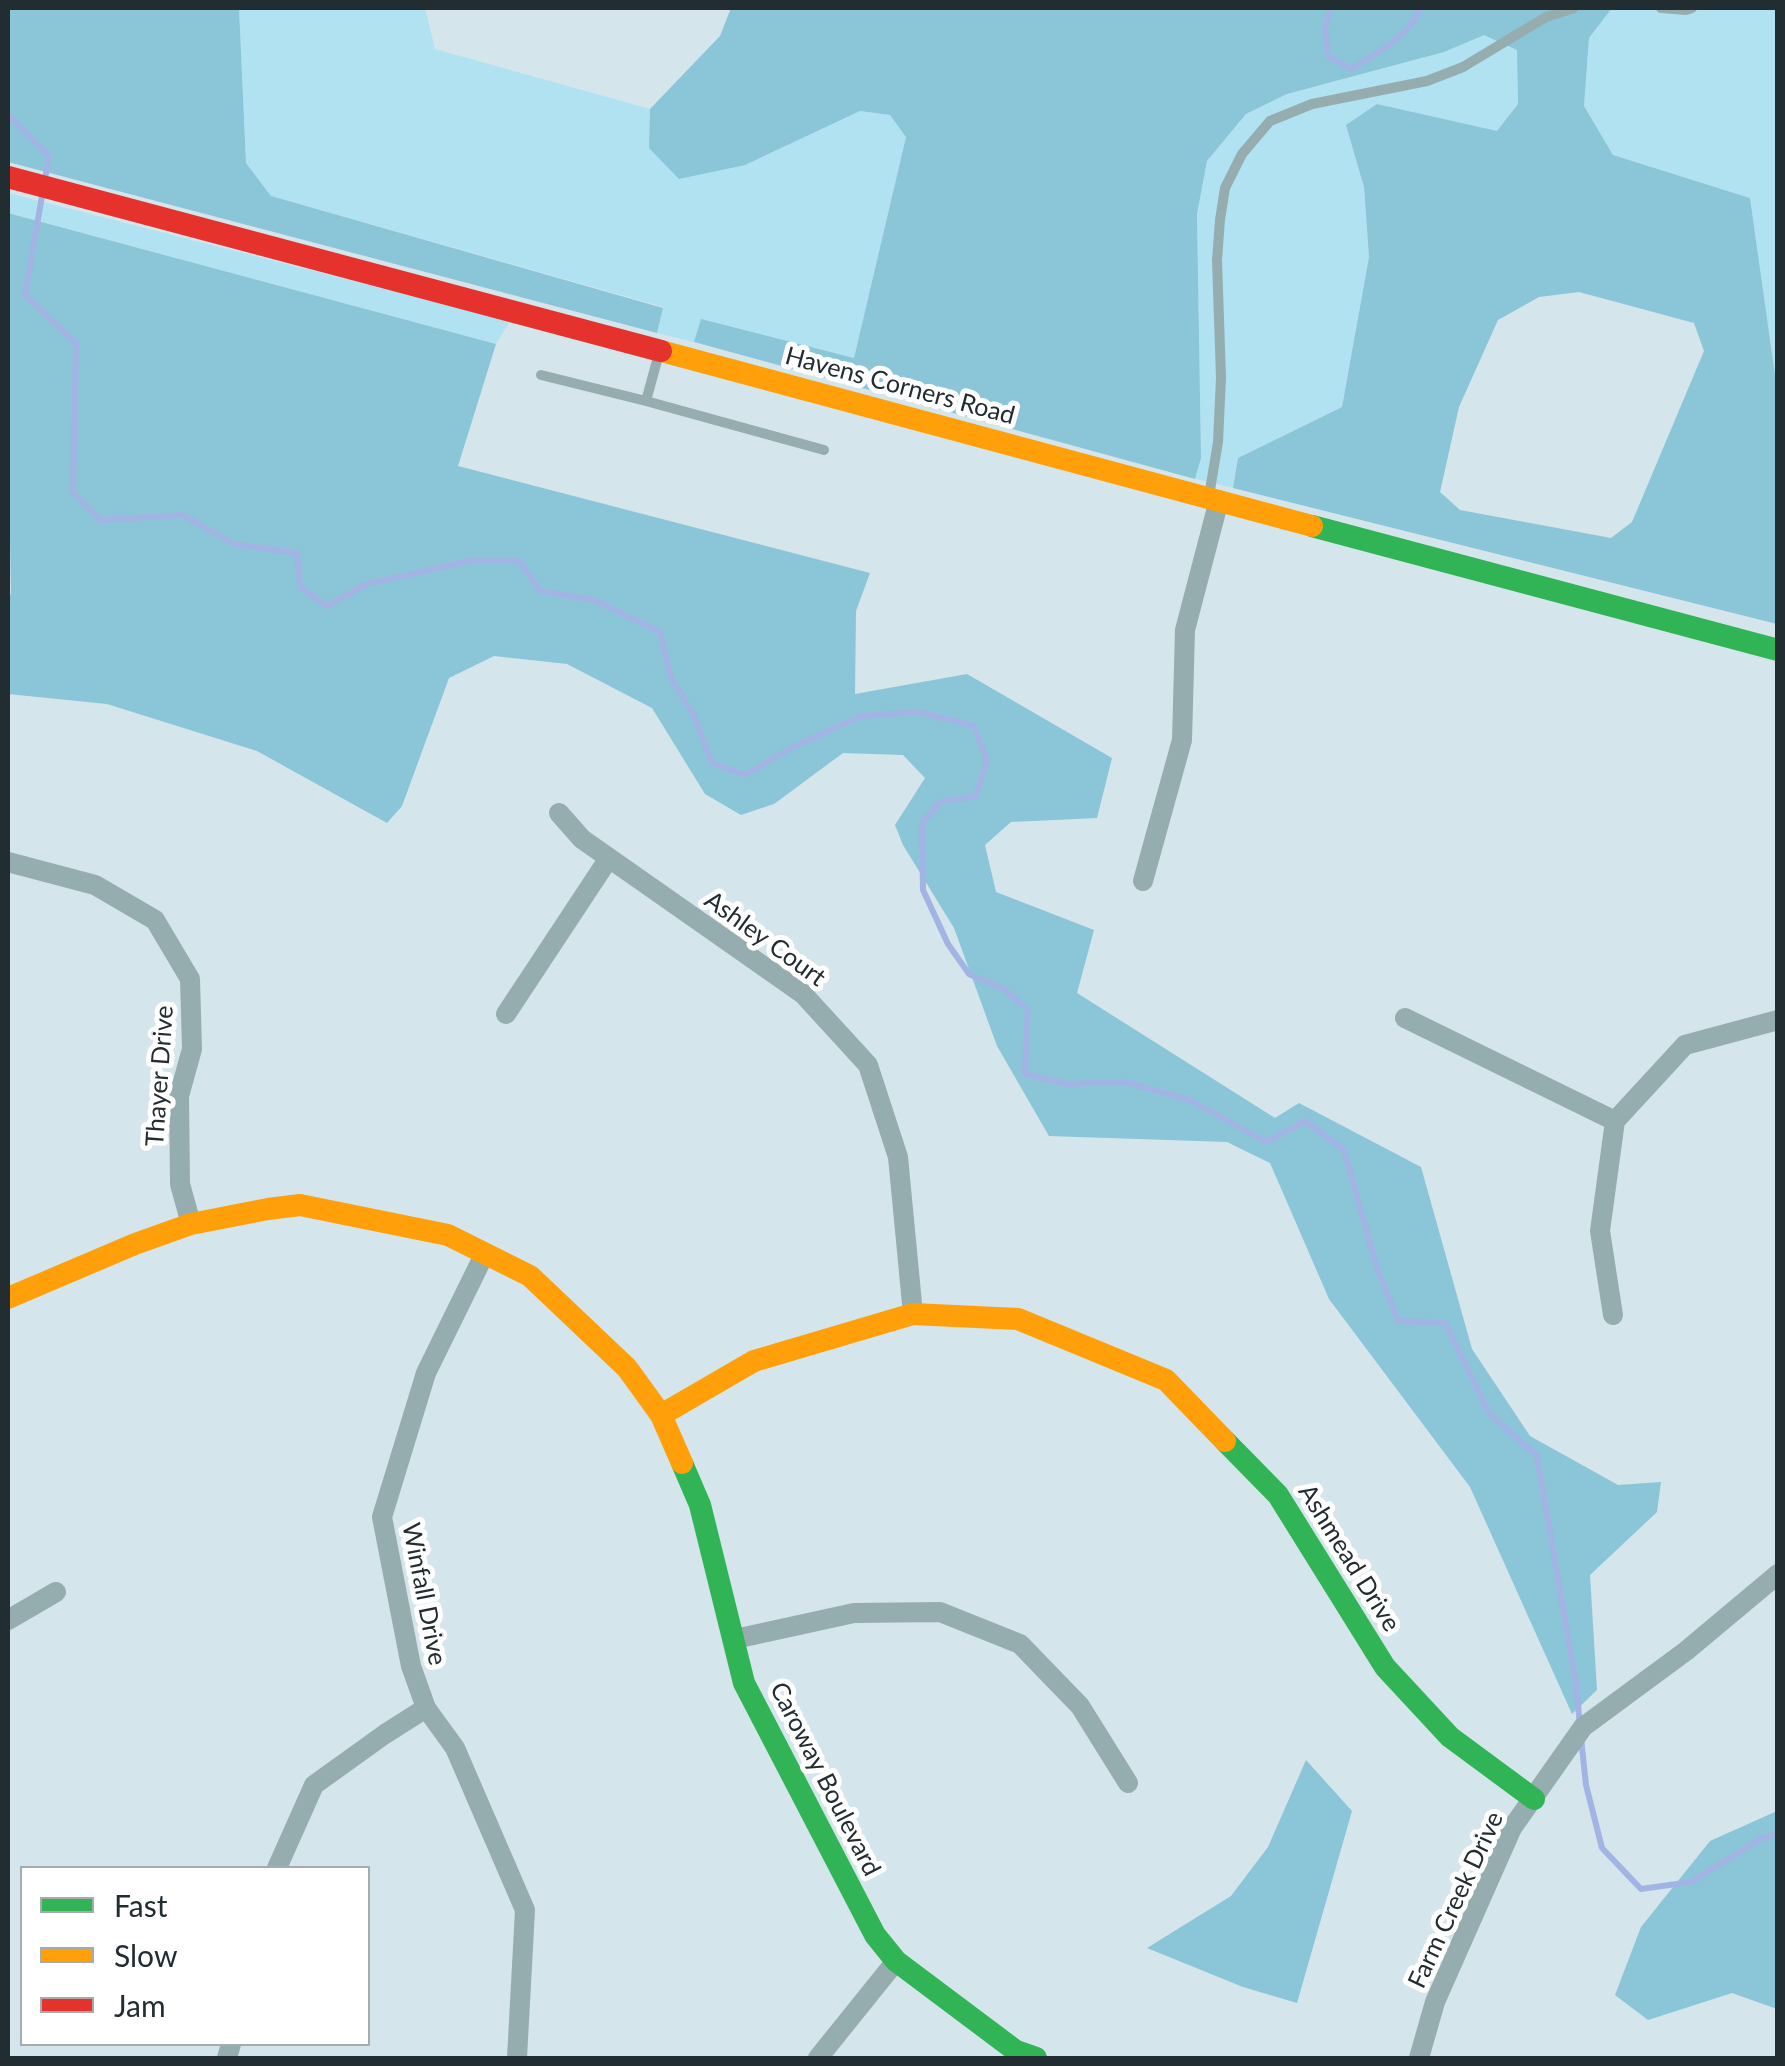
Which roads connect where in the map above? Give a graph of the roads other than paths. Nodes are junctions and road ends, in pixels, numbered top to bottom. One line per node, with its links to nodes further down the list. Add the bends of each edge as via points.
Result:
1 (1574, 8): 9 (lane, via 1546,17 1463,68 1312,104 1270,121 1242,154 1225,188 1220,220 1222,378)
2 (1660, 8): 3 (lane)
3 (1692, 8)
4 (8, 177): 5 (street, Havens Corners Road)
5 (660, 351): 7 (lane); 9 (street, Havens Corners Road)
6 (541, 375): 7 (lane)
7 (646, 402): 8 (lane)
8 (824, 450)
9 (1214, 498): 10 (street, Havens Corners Road); 14 (street, via 1185,630 1182,740)
10 (1778, 650)
11 (559, 813): 12 (street, Ashley Court)
12 (609, 858): 15 (street); 22 (street, Ashley Court, via 804,994 868,1065 898,1157)
13 (8, 862): 19 (street, Thayer Drive, via 95,885 155,920 190,980 192,1049 180,1096 180,1184)
14 (1143, 881)
15 (506, 1014)
16 (1406, 1018): 18 (street)
17 (1778, 1020): 18 (street, via 1685,1045)
18 (1615, 1121): 23 (street, via 1600,1232)
19 (191, 1224): 20 (street, Caroway Boulevard, via 300,1205 448,1236); 21 (street, Caroway Boulevard)
20 (485, 1252): 24 (street, Caroway Boulevard, via 530,1276 627,1368); 29 (street, Winfall Drive, via 426,1373 382,1518 410,1666)
21 (8, 1298)
22 (913, 1314): 24 (street, Ashmead Drive, via 754,1361); 31 (street, Ashmead Drive, via 1018,1319 1166,1380 1278,1495 1385,1667 1450,1737)
23 (1613, 1315)
24 (661, 1414): 28 (street, Caroway Boulevard, via 700,1506)
25 (1778, 1574): 31 (street, Farm Creek Drive, via 1584,1727)
26 (56, 1592): 27 (street)
27 (8, 1620)
28 (735, 1639): 30 (street, via 854,1613 940,1612 1020,1644 1080,1706); 33 (street, Caroway Boulevard, via 744,1684 875,1935)
29 (426, 1708): 32 (street, via 314,1785); 34 (street, Winfall Drive, via 455,1748 525,1910)
30 (1128, 1783)
31 (1534, 1799): 37 (street, Farm Creek Drive, via 1512,1828 1435,2002)
32 (278, 1866)
33 (896, 1961): 35 (street); 36 (street, Caroway Boulevard)
34 (517, 2058)
35 (818, 2058)
36 (1036, 2058)
37 (1419, 2058)

